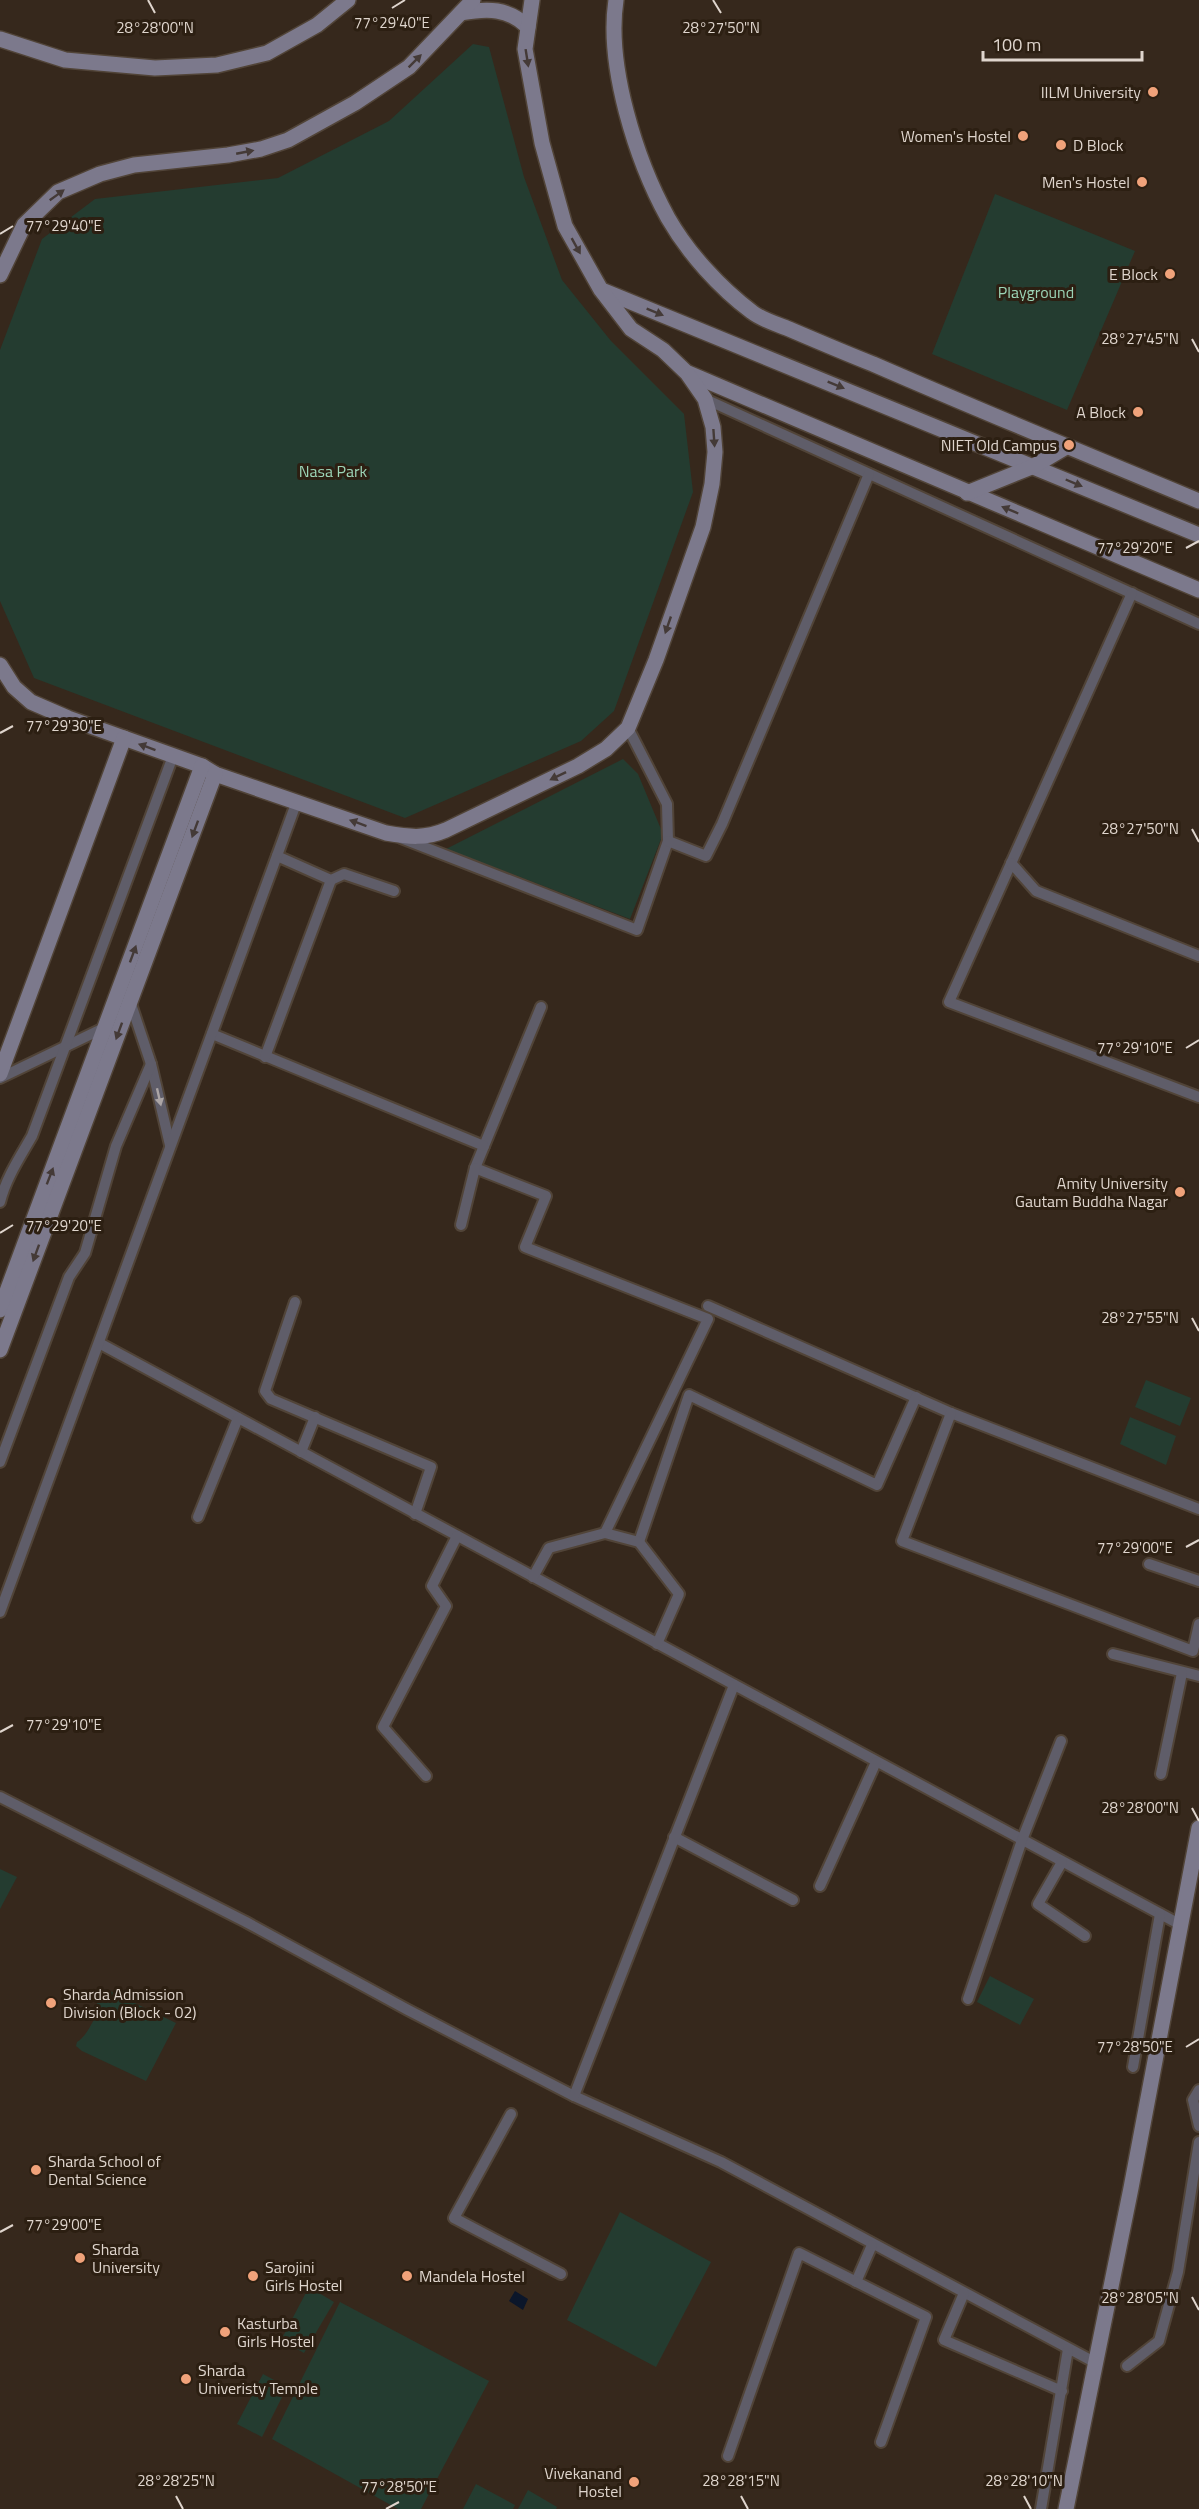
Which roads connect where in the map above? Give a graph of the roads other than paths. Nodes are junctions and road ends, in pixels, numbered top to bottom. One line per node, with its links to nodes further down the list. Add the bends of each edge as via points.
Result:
1 (348, 0): 7 (street, via 317,25 267,53 217,65 155,68 65,60)
2 (473, 0): 5 (street)
3 (532, 0): 6 (street)
4 (616, 0): 12 (street, via 619,83 653,185 668,218 688,247 733,296 754,314)
5 (461, 13): 6 (street, via 493,9 518,18); 8 (street, one-way to 5, via 24,225 58,192 134,165 228,155 288,140 409,67)
6 (528, 27): 9 (street, one-way to 9, via 525,49 553,185 565,226)
7 (0, 39)
8 (0, 275)
9 (601, 290): 10 (street, via 632,329); 13 (street, one-way to 13)
10 (687, 373): 11 (street); 15 (street)
11 (705, 399): 14 (street); 22 (street, one-way to 22, via 715,452 703,527 656,660)
12 (1066, 447): 13 (street); 16 (street)
13 (1034, 466): 15 (street); 17 (street, one-way to 17)
14 (869, 474): 19 (street); 28 (street, via 706,856)
15 (968, 493): 18 (street, one-way to 15)
16 (1199, 501)
17 (1199, 535)
18 (1199, 590)
19 (1132, 593): 20 (street); 30 (street)
20 (1199, 624)
21 (0, 665): 23 (street, via 14,687 31,702)
22 (627, 728): 27 (street, one-way to 27, via 606,749 578,766 446,830 413,838); 28 (street, via 667,804)
23 (124, 738): 24 (street, one-way to 23); 41 (street)
24 (173, 756): 25 (street); 38 (street)
25 (208, 770): 26 (street); 34 (street, one-way to 34); 36 (street, one-way to 25)
26 (297, 801): 27 (street, one-way to 26); 29 (street)
27 (386, 833): 28 (street, via 637,930)
28 (668, 841)
29 (277, 856): 31 (street); 37 (street)
30 (1011, 864): 33 (street, via 1036,891); 42 (street, via 948,1002)
31 (331, 880): 32 (street, via 344,874); 39 (street)
32 (394, 891)
33 (1199, 956)
34 (130, 1001): 40 (street); 52 (street, one-way to 52)
35 (541, 1006): 44 (street)
36 (106, 1027): 38 (street); 50 (street, one-way to 36)
37 (212, 1034): 39 (street); 43 (street)
38 (65, 1047): 41 (street); 46 (street, via 32,1136)
39 (265, 1057): 44 (street)
40 (151, 1064): 43 (street, one-way to 43); 58 (street, via 116,1146 85,1254 69,1277)
41 (0, 1076)
42 (1199, 1097)
43 (170, 1146): 51 (street)
44 (484, 1146): 45 (street)
45 (475, 1168): 47 (street); 62 (street, via 546,1196 525,1247 708,1319)
46 (0, 1202)
47 (460, 1225)
48 (295, 1302): 55 (street, via 265,1391 271,1399)
49 (708, 1306): 53 (street)
50 (0, 1310)
51 (99, 1343): 56 (street); 68 (street)
52 (0, 1350)
53 (916, 1398): 54 (street); 64 (street, via 877,1485 688,1395)
54 (951, 1413): 59 (street); 69 (street, via 902,1541 1193,1651)
55 (315, 1417): 57 (street); 60 (street, via 431,1467)
56 (238, 1418): 57 (street); 61 (street)
57 (301, 1452): 60 (street)
58 (0, 1462)
59 (1199, 1509)
60 (415, 1514): 63 (street)
61 (198, 1517)
62 (605, 1533): 64 (street); 66 (street, via 549,1548)
63 (457, 1536): 66 (street); 78 (street, via 432,1586 446,1606 383,1727)
64 (639, 1542): 70 (street, via 679,1594)
65 (1149, 1564): 67 (street)
66 (533, 1577): 70 (street)
67 (1199, 1581)
68 (0, 1612)
69 (1199, 1624)
70 (657, 1644): 74 (street)
71 (1113, 1654): 72 (street)
72 (1182, 1673): 73 (street); 77 (street)
73 (1199, 1676)
74 (734, 1686): 76 (street); 81 (street)
75 (1061, 1741): 82 (street)
76 (876, 1762): 82 (street); 84 (street)
77 (1161, 1774)
78 (426, 1776)
79 (0, 1797): 92 (street)
80 (1199, 1828): 87 (street)
81 (674, 1837): 85 (street); 92 (street)
82 (1022, 1840): 83 (street); 89 (street)
83 (1062, 1862): 86 (street); 88 (street, via 1038,1904)
84 (820, 1887)
85 (793, 1900)
86 (1160, 1914): 87 (street); 90 (street)
87 (1181, 1925): 101 (street)
88 (1085, 1936)
89 (968, 1999)
90 (1133, 2067)
91 (1199, 2090): 94 (street, via 1193,2100)
92 (574, 2096): 96 (street, via 721,2162)
93 (511, 2114): 97 (street, via 454,2218)
94 (1199, 2126)
95 (1199, 2142): 102 (street, via 1178,2272 1158,2341)
96 (873, 2245): 98 (street); 99 (street)
97 (561, 2274)
98 (856, 2282): 104 (street, via 926,2317); 105 (street, via 800,2253)
99 (964, 2293): 100 (street); 103 (street, via 944,2340)
100 (1068, 2349): 101 (street); 103 (street)
101 (1096, 2363): 107 (street)
102 (1127, 2366)
103 (1062, 2391): 106 (street)
104 (881, 2442)
105 (728, 2456)
106 (1041, 2509)
107 (1066, 2509)

